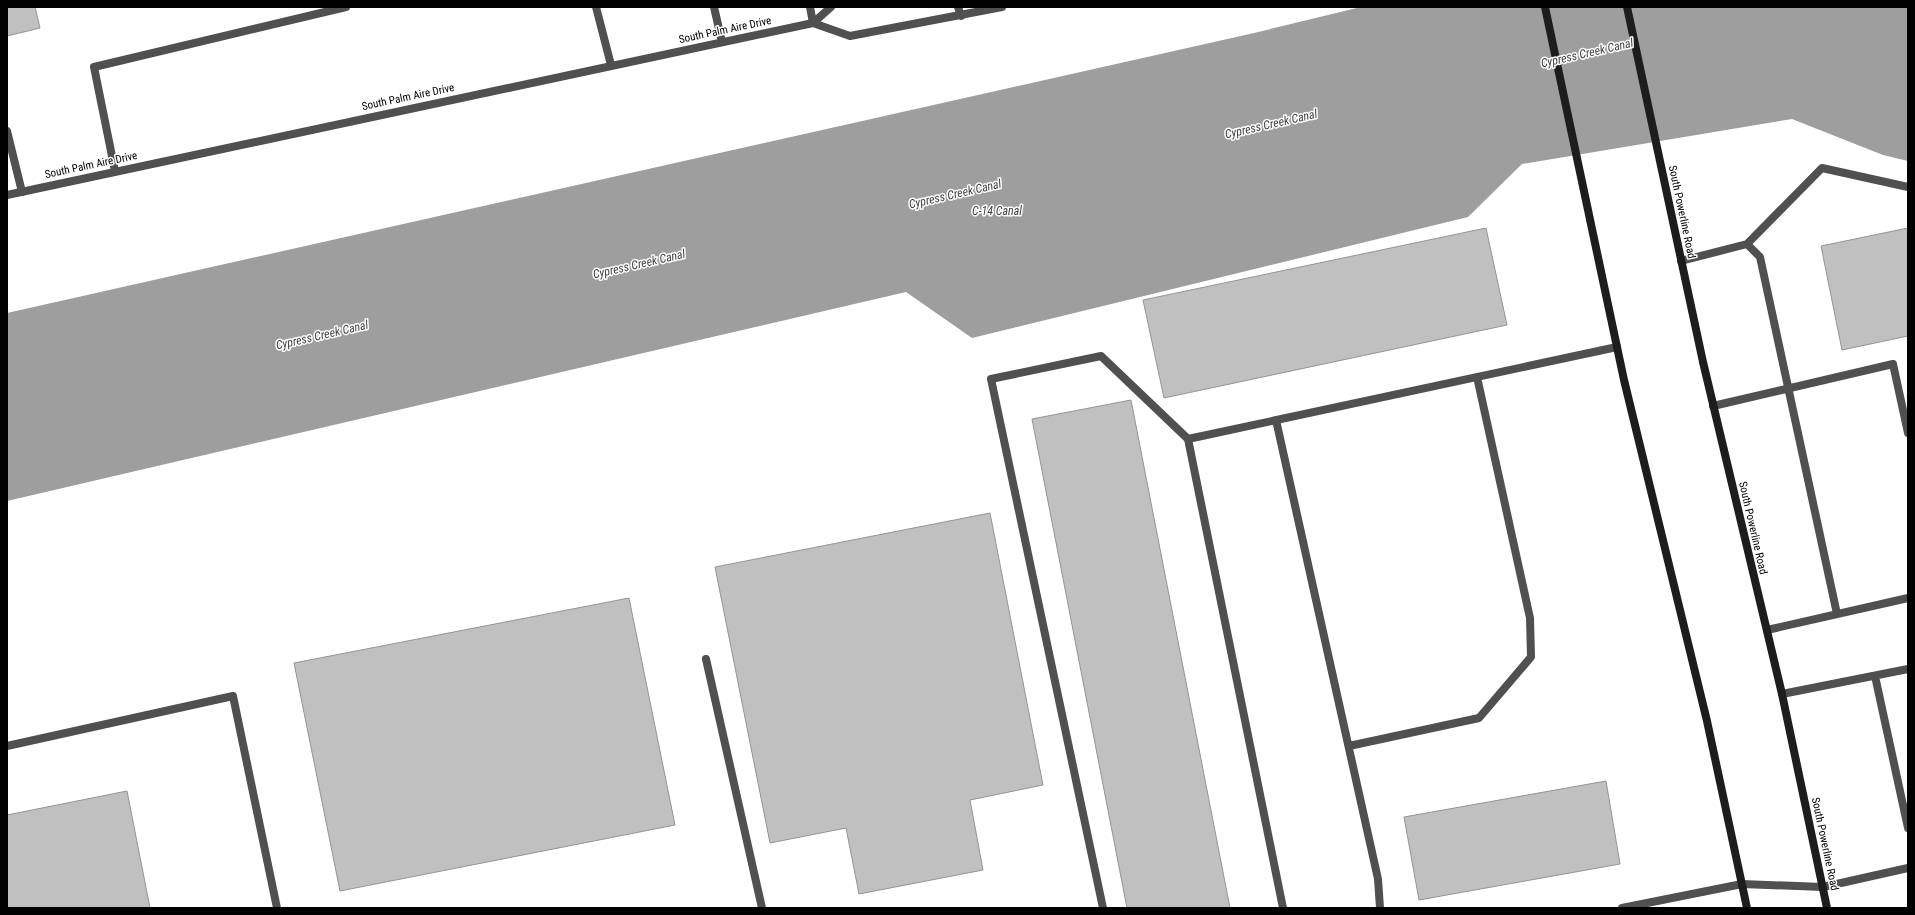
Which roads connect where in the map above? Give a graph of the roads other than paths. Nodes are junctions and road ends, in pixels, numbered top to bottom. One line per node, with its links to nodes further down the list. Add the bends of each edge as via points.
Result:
1 (346, 7): 15 (street, via 94,67)
2 (596, 7): 13 (street)
3 (714, 7): 12 (street)
4 (810, 7): 11 (street)
5 (831, 7): 11 (street, South Palm Aire Drive)
6 (958, 7): 10 (street)
7 (1002, 7): 10 (street)
8 (1545, 7): 21 (main road)
9 (1627, 7): 20 (main road, South Powerline Road)
10 (960, 16): 11 (street, via 850,36)
11 (813, 23): 12 (street, South Palm Aire Drive)
12 (722, 42): 13 (street, South Palm Aire Drive)
13 (611, 65): 15 (street, South Palm Aire Drive)
14 (7, 131): 17 (street)
15 (115, 171): 17 (street, South Palm Aire Drive)
16 (1908, 186): 19 (street, via 1822,168)
17 (22, 192): 18 (street, South Palm Aire Drive)
18 (7, 195)
19 (1747, 244): 20 (street); 23 (street, via 1760,257)
20 (1681, 261): 24 (main road, South Powerline Road)
21 (1617, 347): 22 (street); 39 (main road, via 1707,721)
22 (1477, 377): 25 (street); 36 (street, via 1530,618 1531,657 1479,718)
23 (1788, 388): 24 (street); 26 (street, via 1894,364); 29 (street)
24 (1713, 406): 30 (main road, South Powerline Road)
25 (1276, 420): 27 (street); 36 (street)
26 (1908, 433)
27 (1188, 439): 43 (street, via 1101,356 991,379); 44 (street)
28 (1908, 598): 29 (street)
29 (1836, 614): 30 (street)
30 (1766, 630): 34 (main road, South Powerline Road)
31 (706, 659): 42 (street)
32 (1908, 669): 33 (street)
33 (1875, 676): 34 (street); 37 (street)
34 (1782, 694): 40 (main road, South Powerline Road)
35 (7, 746): 41 (street, via 233,696)
36 (1349, 746): 45 (street, via 1378,879)
37 (1908, 828)
38 (1908, 868): 40 (street)
39 (1742, 884): 40 (street); 46 (street); 47 (main road)
40 (1822, 887): 48 (main road, South Powerline Road)
41 (277, 908)
42 (762, 908)
43 (1103, 908)
44 (1283, 908)
45 (1380, 908)
46 (1622, 908)
47 (1747, 908)
48 (1827, 908)

